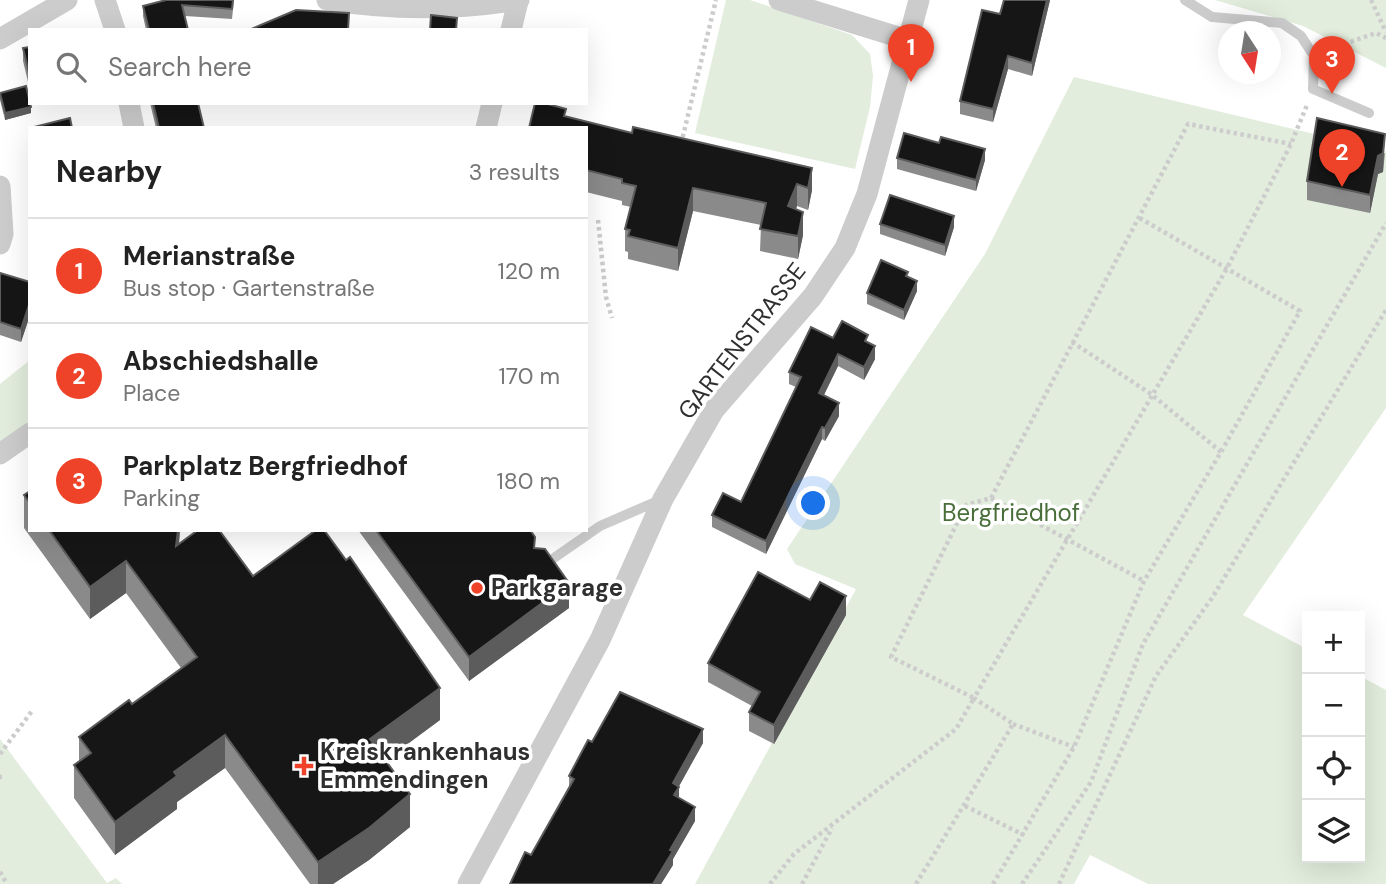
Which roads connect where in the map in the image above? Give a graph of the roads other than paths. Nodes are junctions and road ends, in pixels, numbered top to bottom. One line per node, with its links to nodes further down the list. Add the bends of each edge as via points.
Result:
1 (67, 0): 11 (street)
2 (105, 0): 8 (street)
3 (327, 0): 4 (street, via 428,7)
4 (518, 0): 9 (street)
5 (779, 0): 10 (street)
6 (919, 0): 10 (street, GARTENSTRASSE)
7 (1185, 0): 14 (lane, via 1212,17 1282,23 1301,36 1314,56 1313,89)
8 (114, 28)
9 (511, 28)
10 (908, 40): 21 (street, GARTENSTRASSE, via 867,194 845,248 813,296 714,410)
11 (1, 42)
12 (129, 105): 15 (street)
13 (492, 105): 16 (street)
14 (1369, 113)
15 (134, 126)
16 (486, 126)
17 (0, 186): 18 (street, via 4,234)
18 (0, 244)
19 (28, 434): 20 (street)
20 (0, 454)
21 (663, 499): 22 (lane, via 600,526); 23 (street, GARTENSTRASSE, via 600,640)
22 (540, 568)
23 (468, 884)

